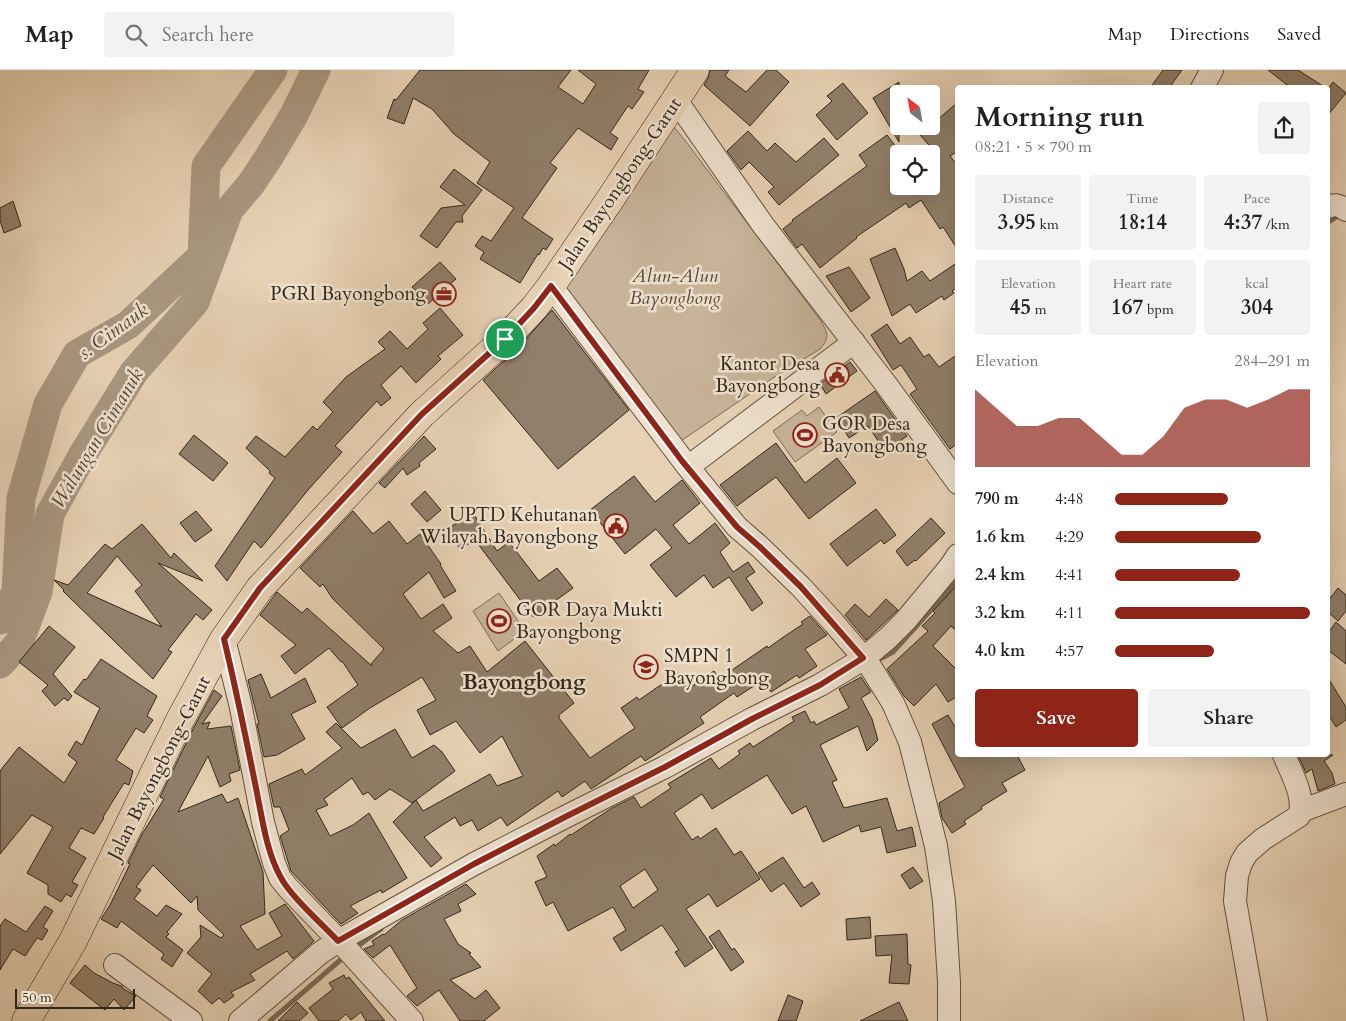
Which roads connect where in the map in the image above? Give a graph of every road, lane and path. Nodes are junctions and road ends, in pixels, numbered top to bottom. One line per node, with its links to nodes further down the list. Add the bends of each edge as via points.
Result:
1 (695, 70): 4 (main road, Jalan Bayongbong-Garut)
2 (1212, 70): 3 (street)
3 (1204, 85)
4 (676, 100): 7 (main road, Jalan Bayongbong-Garut); 8 (street, via 764,225)
5 (1330, 207): 6 (street, via 1340,206)
6 (1346, 210)
7 (551, 286): 9 (street); 12 (main road, Jalan Bayongbong-Garut, via 505,339 422,414 260,588)
8 (854, 342): 9 (street); 10 (street)
9 (688, 467): 13 (street, via 737,527 801,587)
10 (955, 479)
11 (955, 560): 13 (street, via 888,638)
12 (224, 639): 17 (street, via 274,863 289,889); 19 (main road, Jalan Bayongbong-Garut, via 180,720 73,941)
13 (870, 666): 17 (street, via 820,685 474,864); 23 (street, via 899,714 910,742 936,846 944,901)
14 (1285, 757): 16 (street, via 1300,798)
15 (1346, 794): 16 (street)
16 (1301, 810): 24 (street, via 1299,816 1247,853 1237,876 1235,901)
17 (342, 944): 21 (street, via 320,953); 22 (street)
18 (115, 965): 20 (street)
19 (26, 1021)
20 (191, 1021)
21 (240, 1021)
22 (412, 1021)
23 (949, 1021)
24 (1256, 1021)

